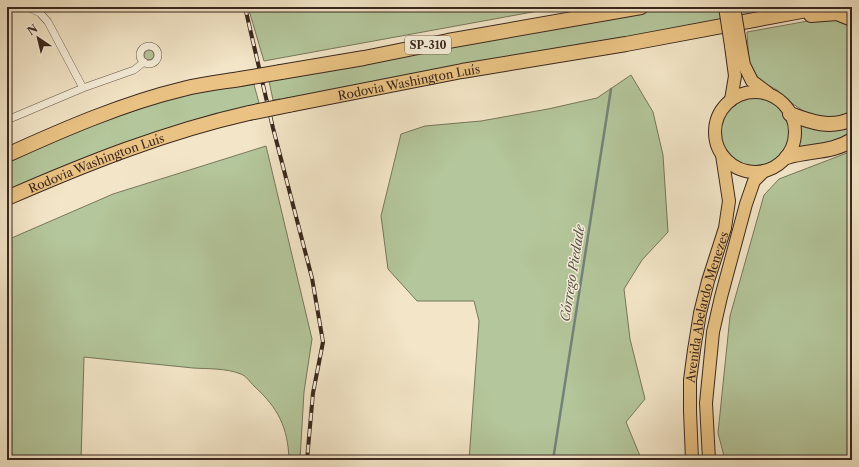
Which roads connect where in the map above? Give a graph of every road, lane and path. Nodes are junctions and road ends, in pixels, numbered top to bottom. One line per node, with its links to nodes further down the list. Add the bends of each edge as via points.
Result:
1 (28, 7): 10 (street, via 48,22)
2 (641, 7): 18 (highway, SP-310, bridge, via 183,89 78,124)
3 (724, 7): 8 (main road, bridge)
4 (734, 7): 8 (main road, bridge)
5 (823, 7): 7 (highway, Rodovia Washington Luís)
6 (852, 18): 7 (highway, via 828,13)
7 (720, 26): 21 (highway, Rodovia Washington Luís, bridge, via 462,71 214,121 159,138)
8 (736, 44): 11 (main road, via 752,81); 12 (main road)
9 (144, 62): 10 (street, via 134,70)
10 (83, 88): 15 (street)
11 (773, 96): 12 (main road, via 756,92); 13 (main road)
12 (731, 100): 17 (main road, via 722,109 715,132 716,144)
13 (790, 114): 14 (highway, via 810,122 831,125); 19 (main road, via 795,134)
14 (852, 119)
15 (7, 120)
16 (852, 140): 19 (highway, via 843,146)
17 (722, 155): 20 (main road, via 736,168 754,172); 22 (main road, Avenida Abelardo Menezes, via 729,201 725,228 700,313 694,350 690,380)
18 (7, 156)
19 (787, 157): 20 (main road)
20 (764, 171): 23 (main road, Avenida Abelardo Menezes, via 754,181 746,204 713,332 706,403)
21 (7, 198)
22 (692, 460)
23 (708, 460)

